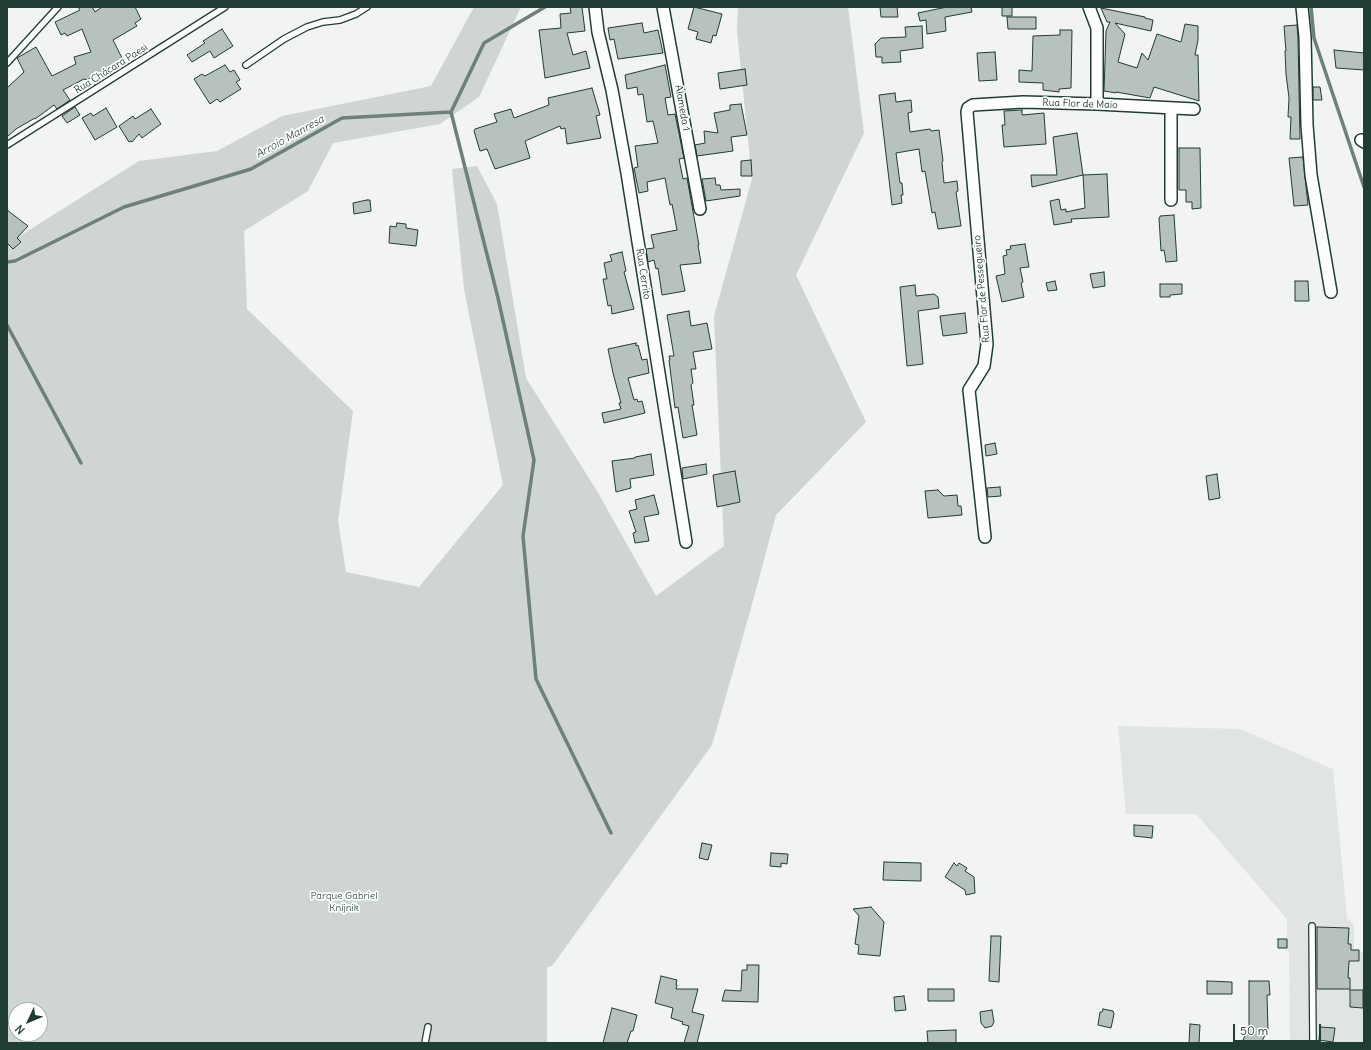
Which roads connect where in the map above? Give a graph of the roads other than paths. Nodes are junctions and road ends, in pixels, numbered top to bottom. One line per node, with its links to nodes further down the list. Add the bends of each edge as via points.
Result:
1 (58, 7): 8 (lane)
2 (224, 7): 14 (lane, Rua Chácara Paesi)
3 (367, 7): 9 (lane, via 340,20 307,27)
4 (595, 7): 19 (street, Rua Cerrito, via 627,173)
5 (663, 7): 16 (street, Alameda 1)
6 (1089, 7): 10 (street, via 1097,28)
7 (1302, 7): 17 (street, via 1311,175)
8 (7, 63)
9 (246, 65)
10 (1097, 104): 11 (street, Rua Flor de Maio, via 1023,102 973,105); 12 (street, Rua Flor de Maio)
11 (968, 108): 18 (street, Rua Flor de Pessegueiro, via 987,344 984,366 969,390)
12 (1171, 108): 13 (street, Rua Flor de Maio); 15 (street)
13 (1194, 109)
14 (7, 145)
15 (1171, 200)
16 (700, 209)
17 (1331, 292)
18 (985, 537)
19 (686, 542)
20 (1312, 926): 23 (lane)
21 (428, 1027): 22 (lane)
22 (425, 1043)
23 (1313, 1043)

